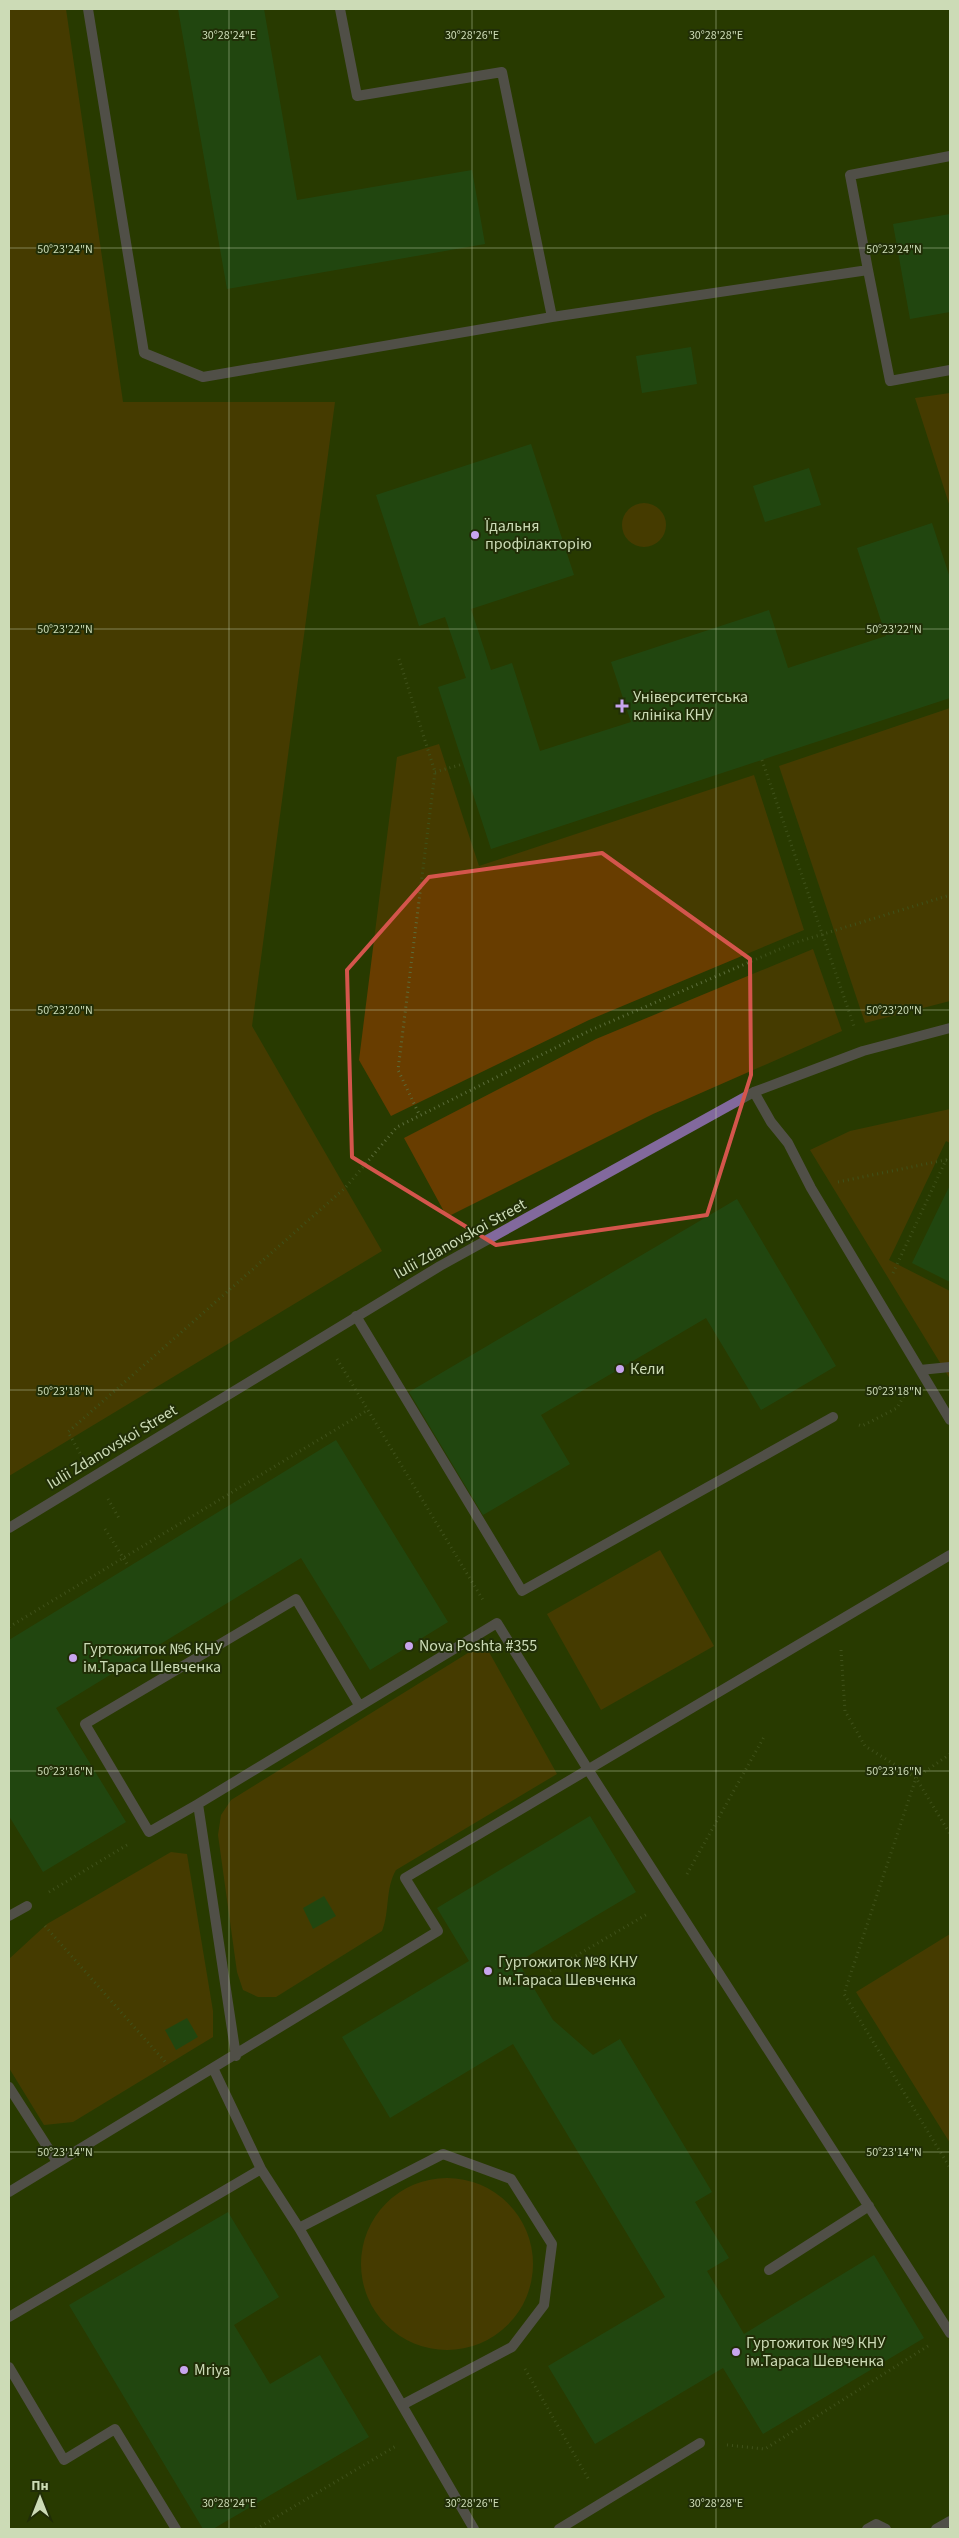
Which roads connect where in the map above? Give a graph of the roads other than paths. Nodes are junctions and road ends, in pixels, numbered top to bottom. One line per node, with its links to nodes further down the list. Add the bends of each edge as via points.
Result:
1 (88, 9): 5 (street, via 144,353 203,377)
2 (340, 9): 5 (street, via 357,96 502,72)
3 (950, 156): 4 (street, via 850,175)
4 (868, 270): 5 (street); 6 (street, via 890,381)
5 (552, 317)
6 (950, 370)
7 (950, 1028): 8 (street, Iulii Zdanovskoi Street, via 863,1051)
8 (754, 1092): 9 (street, Iulii Zdanovskoi Street); 11 (street, via 788,1143 811,1188)
9 (356, 1316): 12 (street, via 522,1591); 14 (street, Iulii Zdanovskoi Street)
10 (950, 1367): 11 (street)
11 (920, 1370): 13 (street)
12 (833, 1417)
13 (950, 1420)
14 (9, 1528)
15 (950, 1555): 17 (street)
16 (359, 1705): 17 (street, via 497,1623); 18 (street); 18 (street, via 296,1599 85,1724 149,1832)
17 (589, 1771): 21 (street, via 405,1878 438,1931); 27 (street)
18 (198, 1804): 21 (street)
19 (26, 1906): 20 (street)
20 (9, 1916)
21 (236, 2056): 22 (street)
22 (213, 2068): 24 (street); 25 (street)
23 (9, 2087): 24 (street)
24 (57, 2162): 26 (street)
25 (261, 2169): 28 (street); 30 (street)
26 (9, 2192)
27 (869, 2206): 29 (street); 31 (street)
28 (299, 2228): 33 (street); 33 (street, via 443,2154 511,2179 552,2244 544,2305 512,2346)
29 (769, 2270)
30 (9, 2317)
31 (950, 2333)
32 (9, 2367): 36 (street, via 64,2460 115,2430)
33 (402, 2406): 37 (street)
34 (700, 2443): 38 (street)
35 (950, 2521): 41 (street)
36 (176, 2529)
37 (474, 2529)
38 (559, 2529)
39 (867, 2529): 40 (street, via 876,2524)
40 (886, 2529)
41 (936, 2529)

